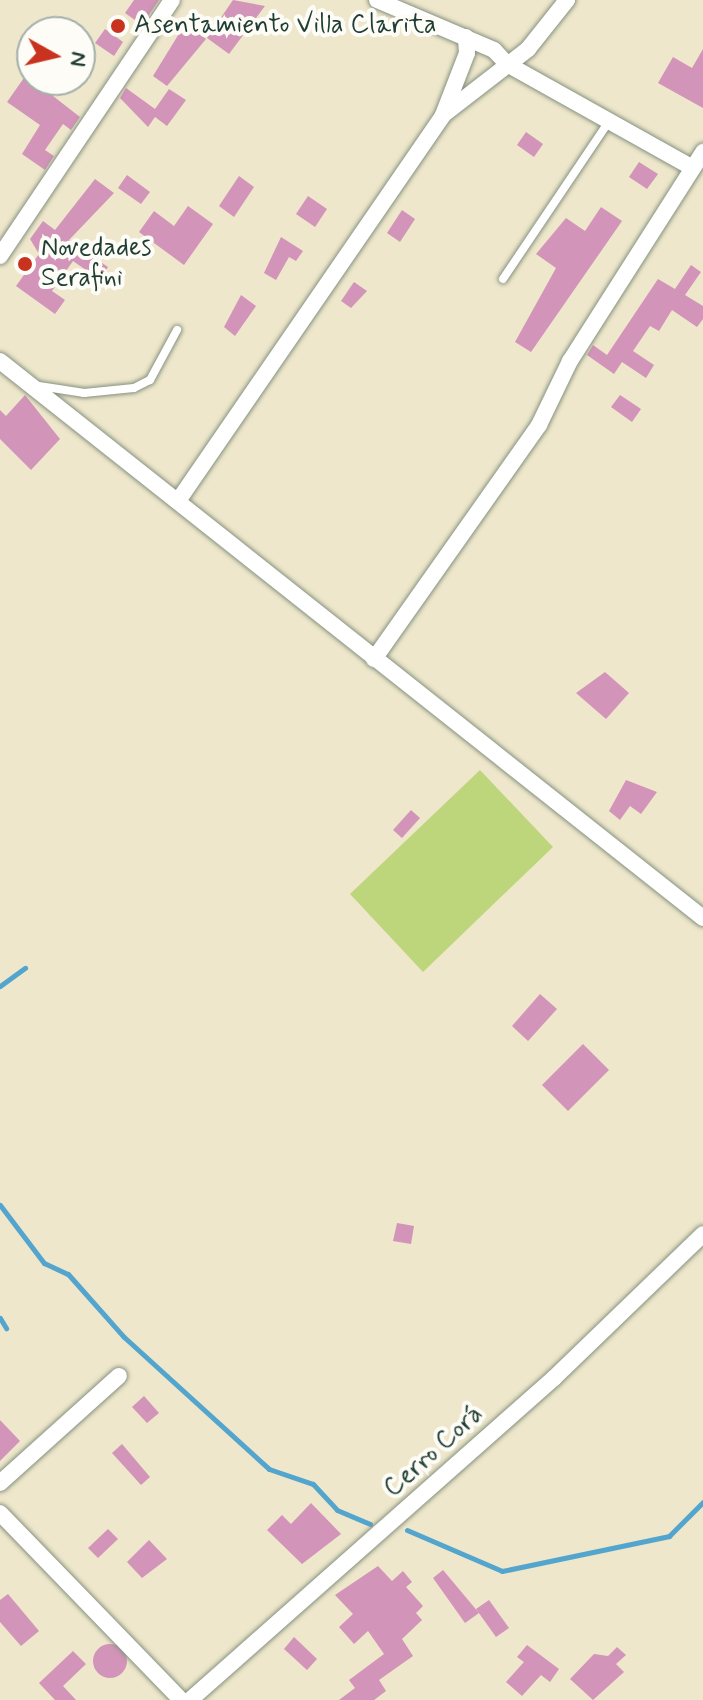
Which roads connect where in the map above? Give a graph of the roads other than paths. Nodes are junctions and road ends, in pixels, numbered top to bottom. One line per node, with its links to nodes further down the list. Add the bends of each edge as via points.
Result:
1 (172, 0): 10 (street)
2 (377, 0): 4 (street)
3 (567, 0): 5 (street, via 548,29)
4 (466, 37): 5 (street); 6 (street, via 467,53)
5 (507, 64): 6 (street); 7 (street)
6 (443, 115): 15 (street)
7 (609, 121): 9 (street); 11 (lane)
8 (703, 152): 9 (street)
9 (693, 168): 16 (street, via 570,361 539,425)
10 (0, 256)
11 (503, 279)
12 (177, 330): 14 (lane, via 150,380 134,388 84,393)
13 (0, 361): 14 (street)
14 (30, 384): 15 (street)
15 (178, 501): 16 (street)
16 (374, 659): 17 (street)
17 (703, 918)
18 (703, 1234): 23 (street, Cerro Corá, via 554,1378)
19 (119, 1376): 20 (street)
20 (0, 1483)
21 (0, 1513): 22 (street)
22 (181, 1700)
23 (190, 1700)

